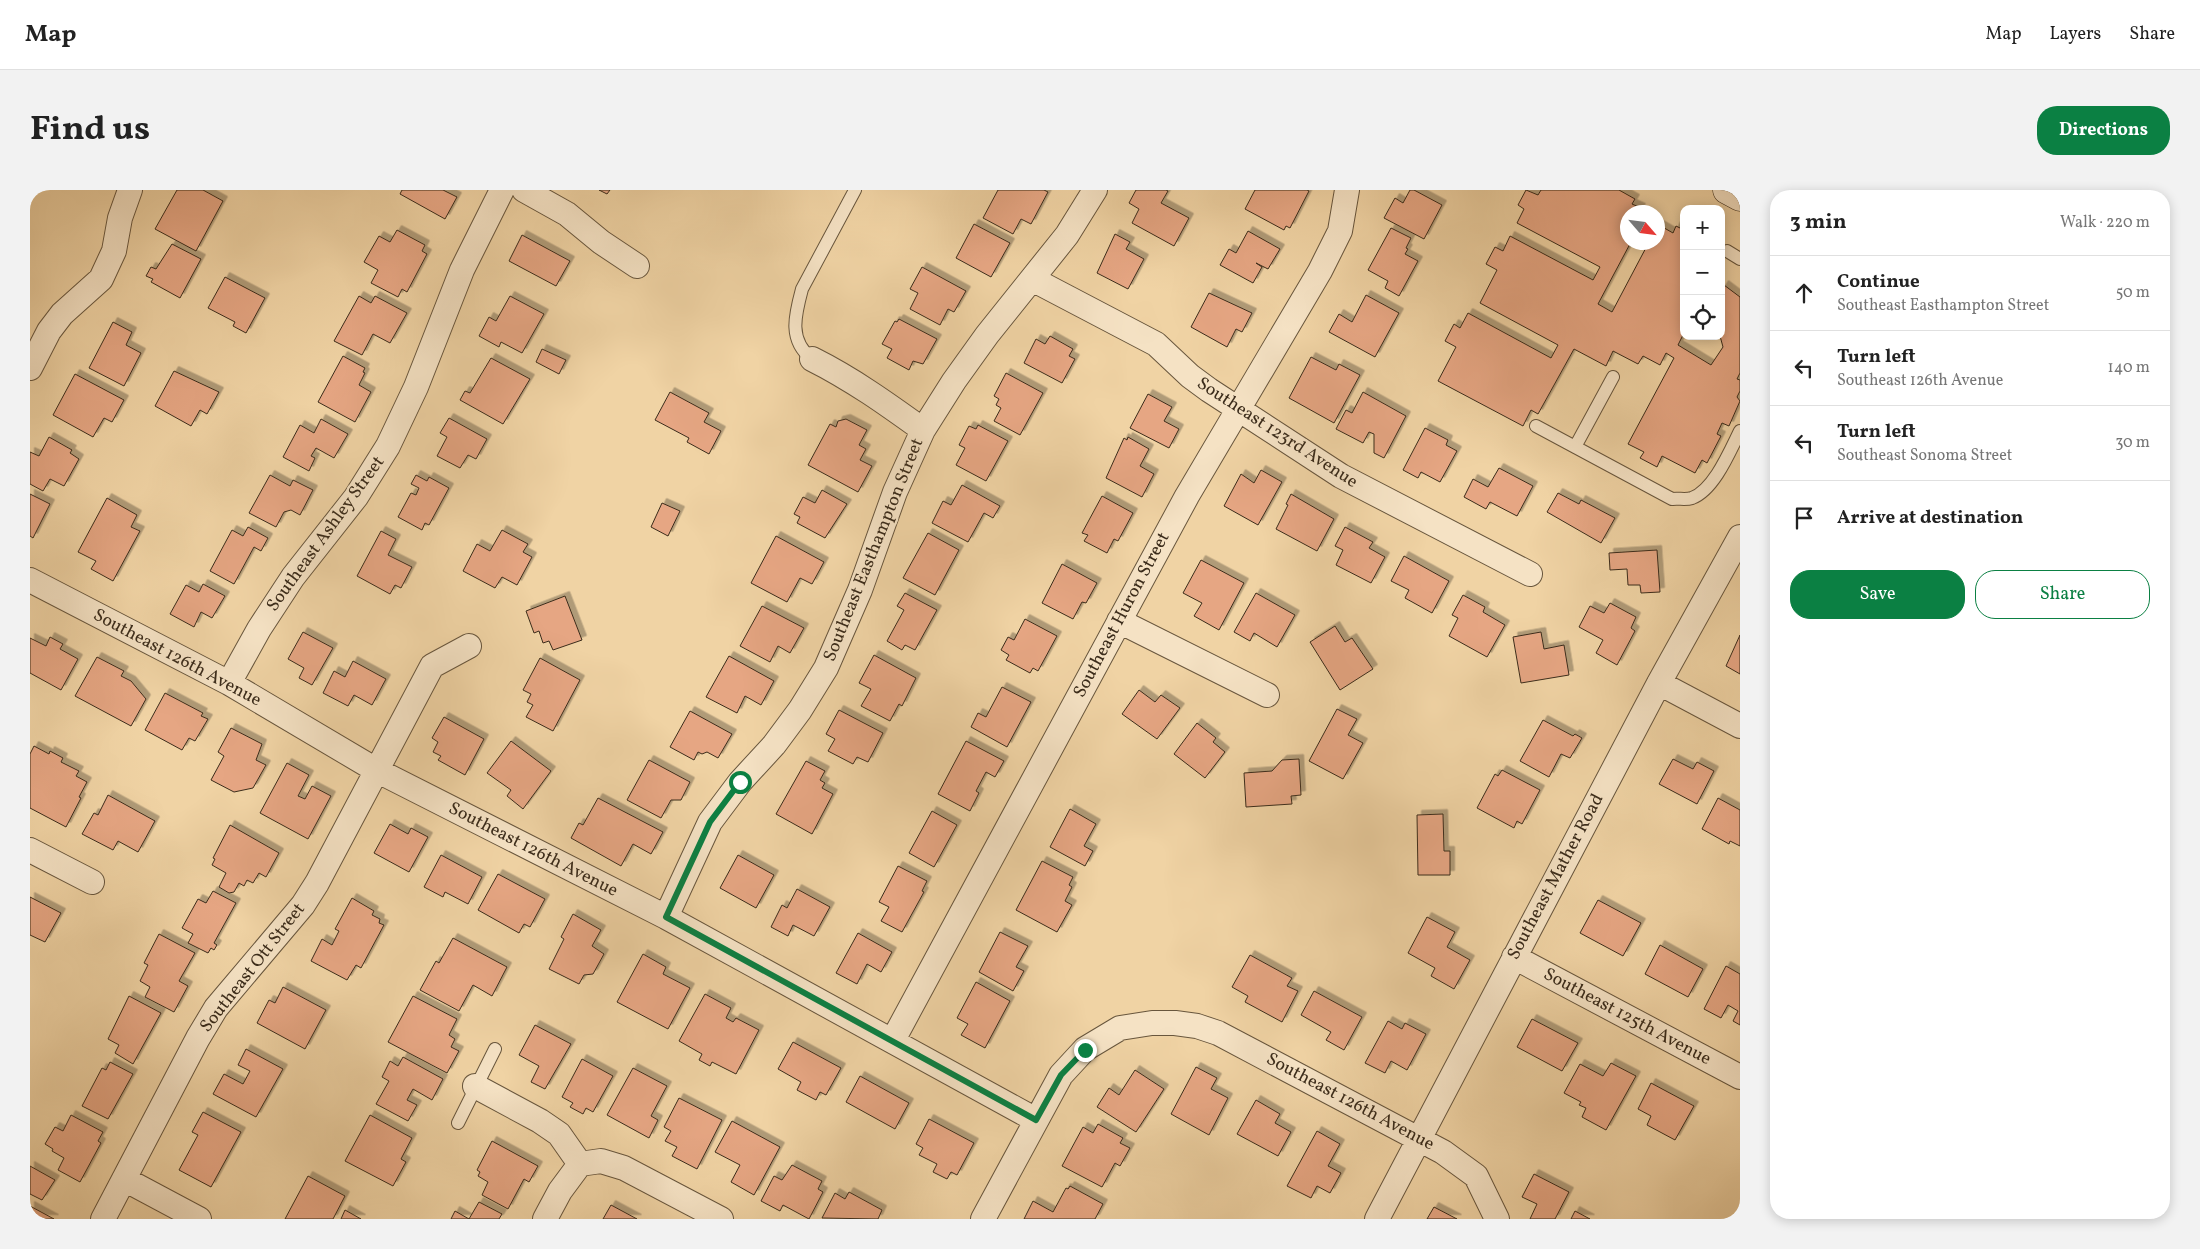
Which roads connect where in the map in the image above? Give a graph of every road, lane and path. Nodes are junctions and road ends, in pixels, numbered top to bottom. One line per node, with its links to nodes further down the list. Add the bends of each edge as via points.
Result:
1 (130, 190): 14 (street, via 120,218 114,251 102,279 62,314)
2 (502, 190): 26 (street, Southeast Ashley Street, via 462,270 416,387 388,446 356,497 293,577)
3 (524, 190): 11 (street, via 567,214)
4 (855, 190): 13 (lane, via 802,289 798,303 794,331 804,352)
5 (1095, 190): 12 (street, Southeast Easthampton Street, via 1067,235)
6 (1347, 190): 16 (street, Southeast Huron Street, via 1340,231)
7 (1727, 190): 8 (main road)
8 (1740, 196)
9 (1728, 251): 10 (lane)
10 (1740, 259)
11 (637, 266)
12 (1032, 279): 16 (street, Southeast 123rd Avenue, via 1156,344 1190,376); 18 (street, Southeast Easthampton Street, via 959,373)
13 (812, 359): 18 (street, via 843,374)
14 (30, 368)
15 (1613, 377): 20 (lane)
16 (1239, 410): 22 (street, Southeast 123rd Avenue, via 1340,476); 24 (street, Southeast Huron Street, via 1187,496)
17 (1536, 426): 20 (lane)
18 (923, 430): 33 (street, Southeast Easthampton Street, via 895,492 860,590 826,668 774,745 710,822)
19 (1740, 431): 20 (lane, via 1719,471 1707,487 1692,498 1672,499)
20 (1575, 447)
21 (1740, 537): 27 (street, Southeast Mather Road)
22 (1530, 574)
23 (30, 580): 26 (street, Southeast 126th Avenue)
24 (1119, 621): 28 (street); 35 (street, Southeast Huron Street)
25 (469, 646): 30 (street, Southeast Ott Street, via 432,666)
26 (229, 683): 30 (street, Southeast 126th Avenue)
27 (1659, 683): 29 (street); 34 (street, Southeast Mather Road)
28 (1267, 695)
29 (1740, 726)
30 (376, 770): 33 (street, Southeast 126th Avenue); 43 (street, Southeast Ott Street, via 303,905 233,987 198,1038)
31 (30, 850): 32 (street)
32 (92, 882)
33 (666, 917): 35 (street, Southeast 126th Avenue)
34 (1514, 957): 37 (street, Southeast 125th Avenue); 41 (street, Southeast Mather Road)
35 (893, 1040): 39 (street, Southeast 126th Avenue)
36 (495, 1049): 38 (lane)
37 (1740, 1077)
38 (476, 1086): 40 (lane); 42 (street, via 559,1134)
39 (1036, 1120): 41 (street, Southeast 126th Avenue, via 1061,1075 1085,1050 1120,1028 1175,1023 1218,1033); 48 (street, Southeast 126th Avenue)
40 (458, 1123)
41 (1420, 1139): 49 (street, Southeast Mather Road); 50 (street, Southeast 126th Avenue, via 1461,1163 1476,1176)
42 (580, 1164): 46 (street); 47 (street, via 601,1161 624,1168)
43 (124, 1179): 44 (street, Southeast Ott Street); 45 (street)
44 (103, 1219)
45 (199, 1219)
46 (545, 1219)
47 (721, 1219)
48 (983, 1219)
49 (1377, 1219)
50 (1497, 1219)

